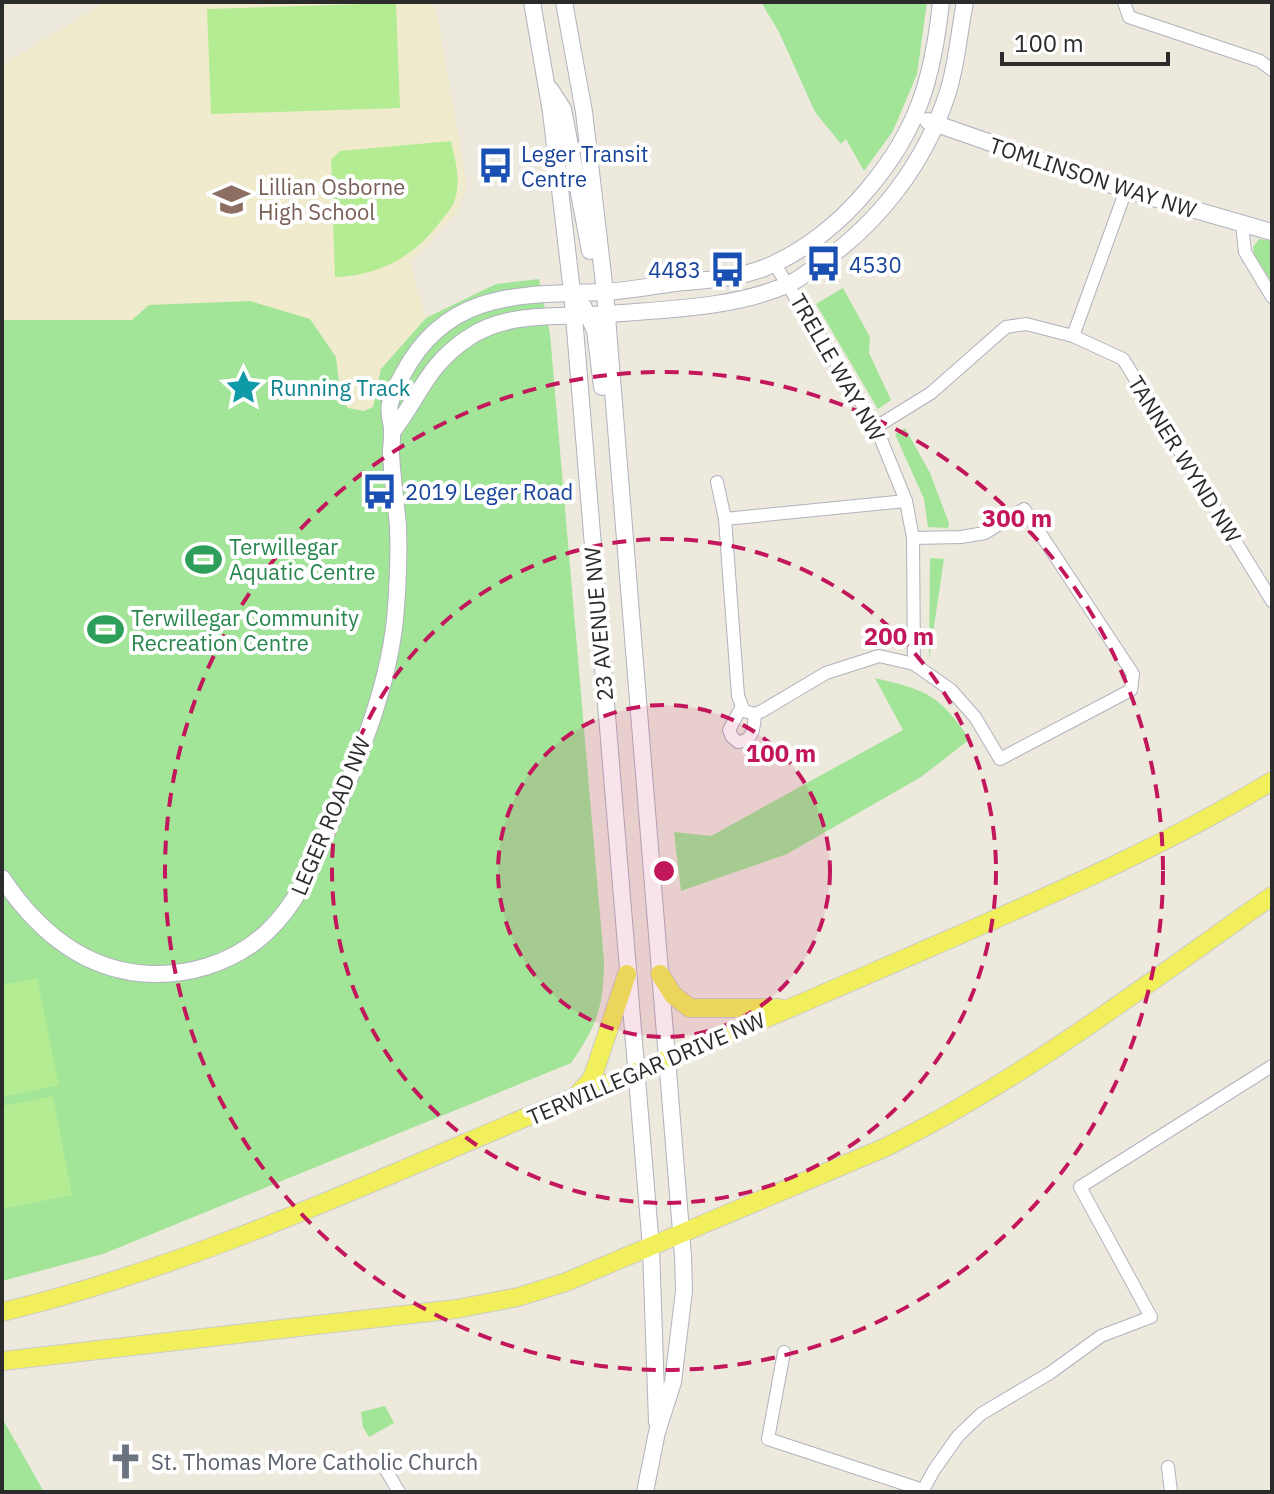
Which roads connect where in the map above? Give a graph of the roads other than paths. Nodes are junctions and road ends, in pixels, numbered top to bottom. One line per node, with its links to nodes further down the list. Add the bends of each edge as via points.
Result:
1 (532, 2): 7 (street, 23 AVENUE NW)
2 (564, 2): 16 (street, 23 AVENUE NW, via 584,112)
3 (941, 2): 8 (street, LEGER ROAD NW, via 931,73)
4 (965, 2): 9 (street, via 949,89)
5 (1124, 2): 6 (street, via 1129,17 1260,61)
6 (1272, 70)
7 (547, 85): 15 (street, 23 AVENUE NW); 16 (street, via 563,109)
8 (916, 115): 9 (street, TOMLINSON WAY NW); 13 (street, LEGER ROAD NW, via 860,200 818,237)
9 (936, 125): 10 (street, TOMLINSON WAY NW); 14 (street, via 875,218)
10 (1126, 190): 11 (street, TOMLINSON WAY NW); 20 (street)
11 (1242, 224): 12 (street, TOMLINSON WAY NW); 17 (street, via 1245,252)
12 (1272, 232)
13 (774, 263): 14 (street, TRELLE WAY NW); 16 (street, LEGER ROAD NW, via 731,278)
14 (790, 284): 18 (street, via 740,299); 21 (street, TRELLE WAY NW)
15 (572, 292): 16 (street, LEGER ROAD NW); 19 (street, 23 AVENUE NW); 22 (street, LEGER ROAD NW, via 512,296 455,317 431,336 405,370 389,408)
16 (601, 292): 18 (street, 23 AVENUE NW)
17 (1272, 297)
18 (607, 314): 19 (street); 26 (street, 23 AVENUE NW)
19 (581, 315): 22 (street, via 499,323 468,337 437,364); 26 (street, via 595,330); 35 (street, 23 AVENUE NW)
20 (1073, 336): 21 (street, TANNER WYND NW, via 1026,324 1006,327 931,393); 28 (street, TANNER WYND NW, via 1123,359)
21 (876, 427): 24 (street, TRELLE WAY NW)
22 (392, 432): 33 (street, LEGER ROAD NW, via 399,550 396,613 383,681 353,772 288,910 264,935 220,962 185,972 146,974 106,966 67,948 33,918)
23 (717, 482): 25 (street)
24 (906, 501): 25 (street); 27 (street, TRELLE WAY NW)
25 (725, 519): 30 (street)
26 (625, 535): 36 (street, 23 AVENUE NW)
27 (913, 538): 29 (street, TRELLE WAY NW); 29 (street, via 985,533 1024,509 1133,674 1131,690 1000,759 951,690)
28 (1272, 601)
29 (914, 664): 31 (street, via 879,656 826,673)
30 (741, 708): 31 (street); 31 (street, via 729,730 738,742 752,735)
31 (755, 714)
32 (1272, 781): 37 (main road, TERWILLEGAR DRIVE NW, via 1115,866)
33 (2, 878)
34 (1272, 896): 42 (main road, via 1015,1075 929,1125)
35 (627, 974): 40 (street, 23 AVENUE NW); 41 (main road, via 594,1073)
36 (660, 974): 37 (main road, via 673,995 690,1008); 38 (street, 23 AVENUE NW)
37 (790, 1007): 38 (main road, TERWILLEGAR DRIVE NW)
38 (669, 1060): 40 (main road, TERWILLEGAR DRIVE NW); 42 (street, 23 AVENUE NW)
39 (1272, 1066): 50 (street, via 1080,1187 1151,1317 1101,1336 981,1414 958,1436)
40 (635, 1072): 41 (main road, TERWILLEGAR DRIVE NW); 43 (street, 23 AVENUE NW)
41 (568, 1102): 44 (main road, TERWILLEGAR DRIVE NW, via 175,1262)
42 (682, 1234): 43 (main road); 47 (street, 23 AVENUE NW, via 682,1324 673,1382)
43 (651, 1248): 46 (main road, via 537,1291 456,1309); 47 (street, 23 AVENUE NW)
44 (2, 1312)
45 (784, 1352): 50 (street, via 768,1439)
46 (2, 1361)
47 (657, 1432): 52 (street)
48 (383, 1465): 51 (street)
49 (1168, 1467): 53 (street)
50 (923, 1491)
51 (399, 1492)
52 (645, 1492)
53 (1171, 1492)

